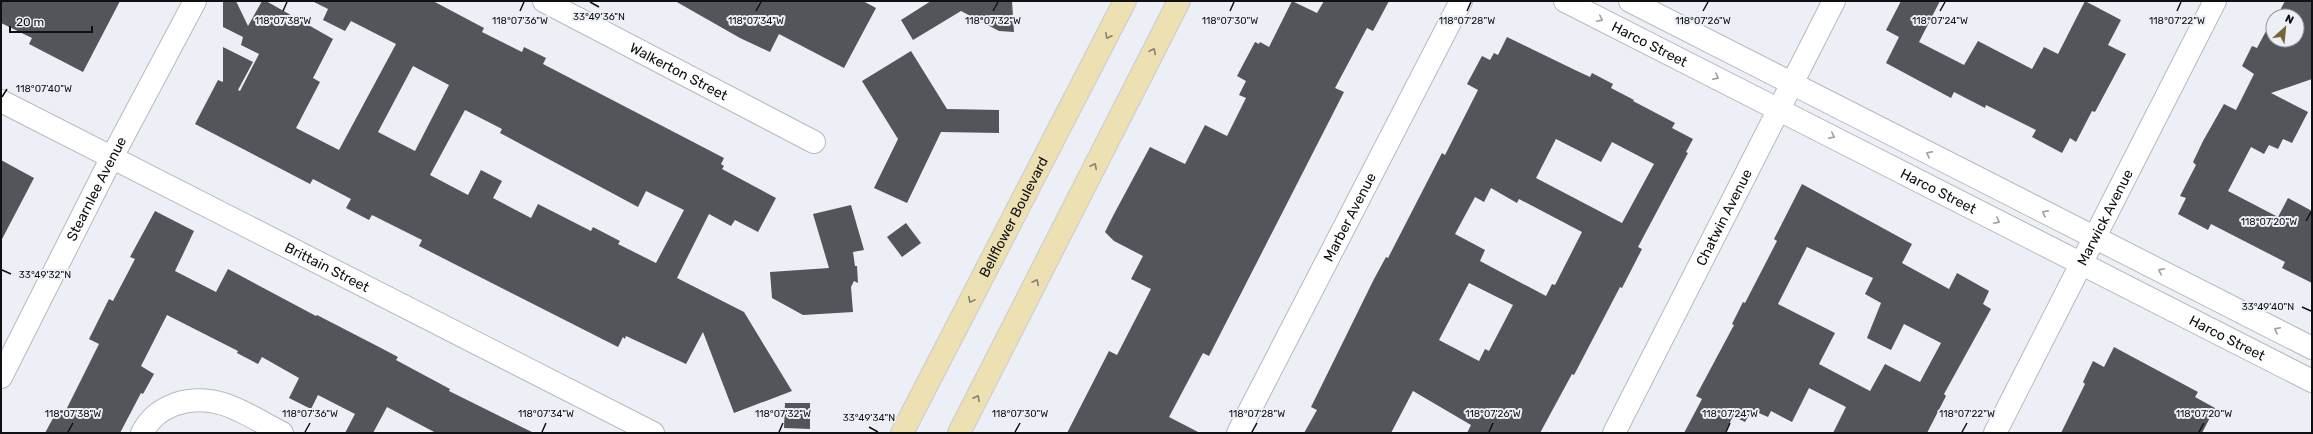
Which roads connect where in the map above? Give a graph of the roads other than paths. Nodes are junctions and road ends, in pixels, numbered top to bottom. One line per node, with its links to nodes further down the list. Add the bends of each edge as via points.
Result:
1 (195, 1): 14 (street, Stearnlee Avenue)
2 (544, 1): 13 (street, Walkerton Street)
3 (1126, 1): 23 (main road, Bellflower Boulevard, one-way to 23)
4 (1178, 1): 24 (main road, one-way to 4)
5 (1461, 1): 25 (street, Marber Avenue)
6 (1565, 1): 12 (street, Harco Street, one-way to 12)
7 (1630, 1): 10 (street, Harco Street)
8 (1834, 1): 10 (street, Chatwin Avenue)
9 (2215, 1): 15 (street, Marwick Avenue)
10 (1791, 84): 12 (street, Chatwin Avenue); 15 (street, Harco Street, one-way to 10)
11 (1, 101): 14 (street, Brittain Street)
12 (1778, 109): 16 (street, Harco Street, one-way to 16); 26 (street, Chatwin Avenue)
13 (814, 142)
14 (111, 159): 18 (street, Stearnlee Avenue); 22 (street, Brittain Street)
15 (2094, 237): 16 (street, Marwick Avenue); 17 (street, Harco Street, one-way to 15)
16 (2081, 264): 19 (street, Harco Street); 27 (street, Marwick Avenue)
17 (2312, 348)
18 (1, 377)
19 (2312, 381)
20 (142, 433): 21 (street, via 149,421 163,408 201,398 224,403)
21 (282, 433)
22 (653, 433)
23 (902, 433)
24 (959, 433)
25 (1238, 433)
26 (1614, 433)
27 (1995, 433)

